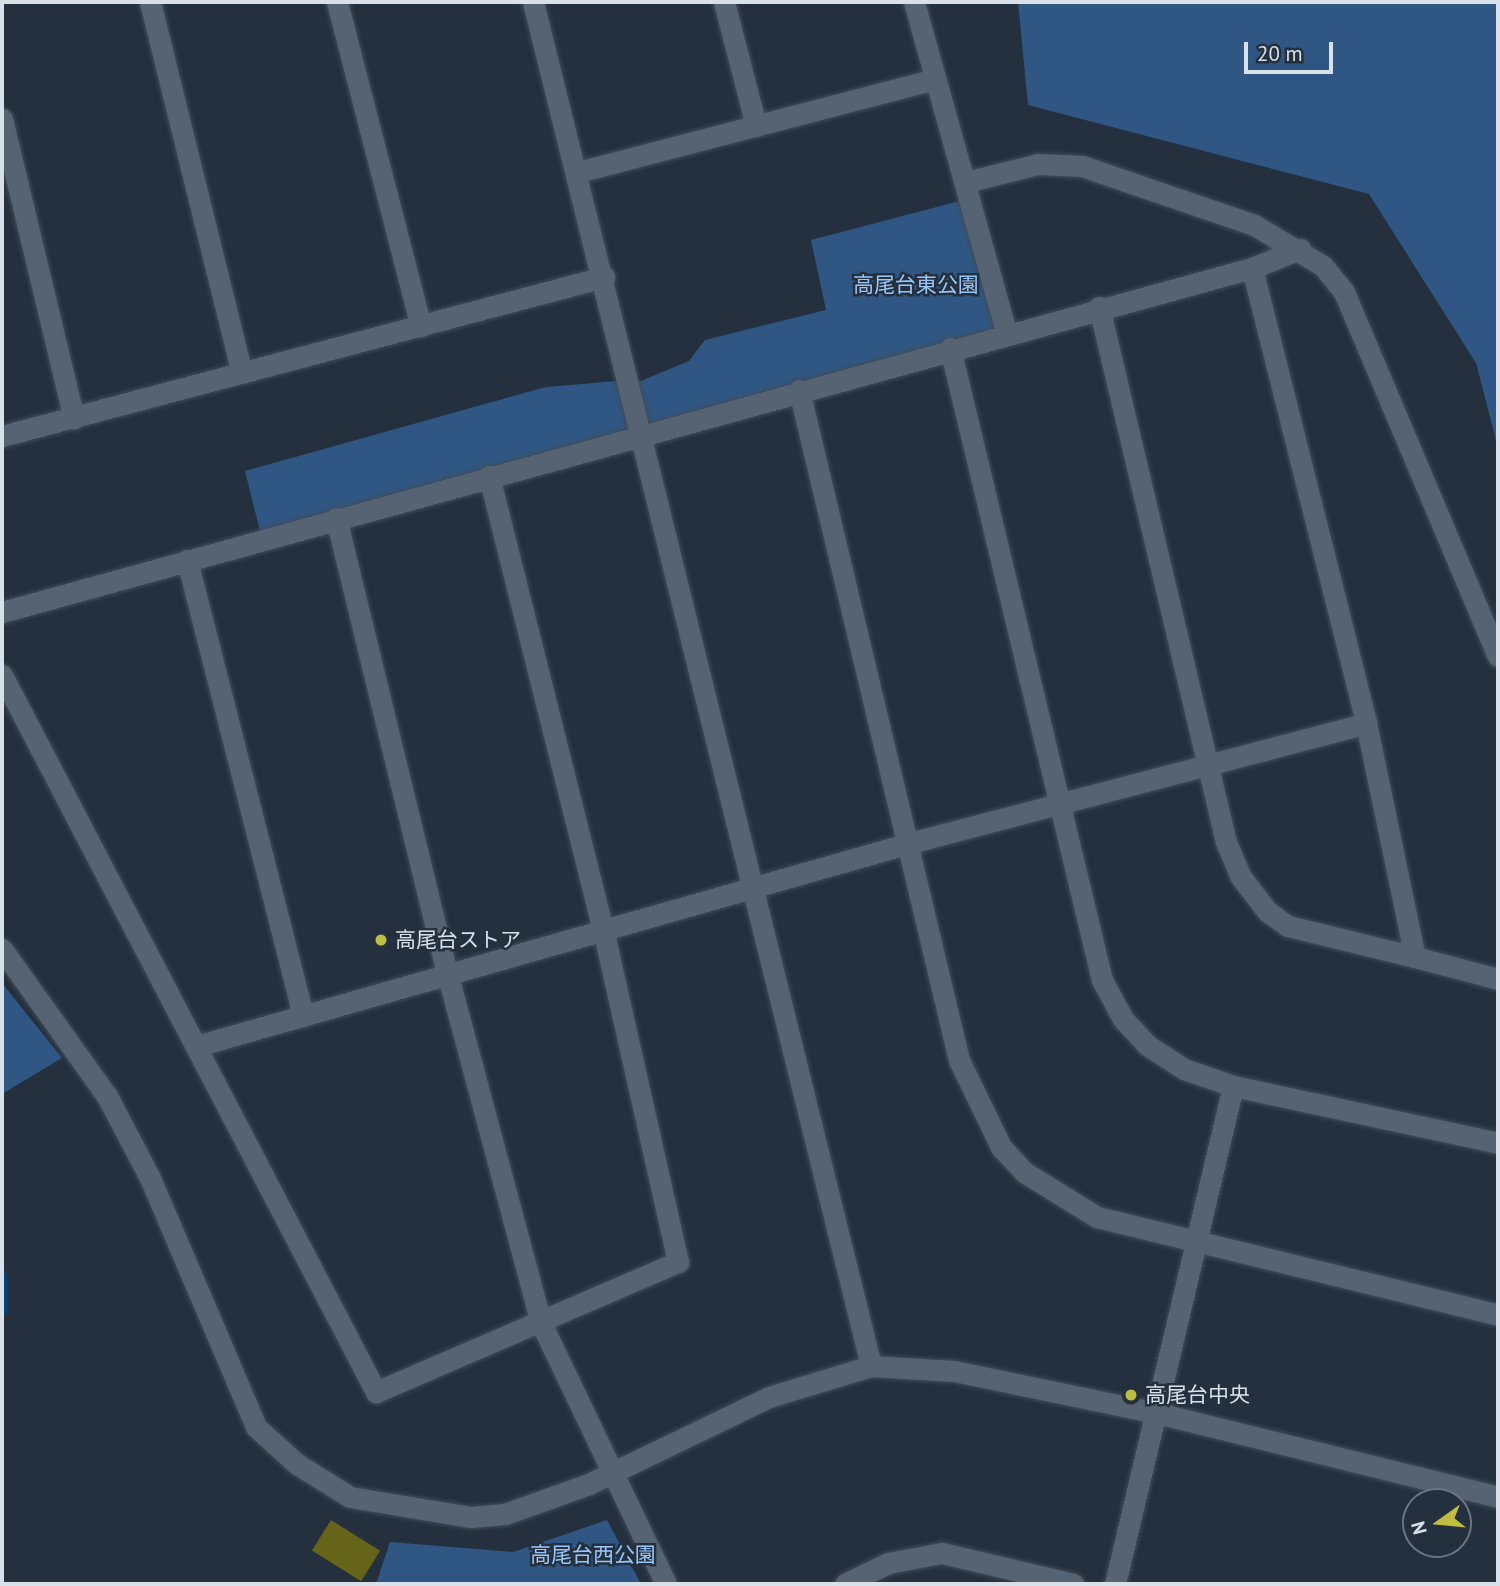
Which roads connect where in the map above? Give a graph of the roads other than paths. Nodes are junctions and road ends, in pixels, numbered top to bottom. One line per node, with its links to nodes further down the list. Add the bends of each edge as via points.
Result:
1 (150, 2): 18 (street)
2 (337, 2): 15 (street)
3 (533, 2): 9 (street)
4 (724, 2): 8 (street)
5 (914, 2): 6 (street)
6 (934, 79): 8 (street); 10 (street)
7 (2, 119): 20 (street)
8 (756, 127): 9 (street)
9 (578, 172): 13 (street)
10 (966, 182): 11 (street, via 1038,164 1082,166 1254,225); 16 (street)
11 (1300, 249): 12 (street); 27 (street, via 1344,292)
12 (1252, 268): 14 (street); 29 (street)
13 (604, 277): 15 (street); 21 (street)
14 (1098, 307): 16 (street); 30 (street)
15 (421, 326): 18 (street)
16 (1006, 332): 17 (street)
17 (950, 348): 19 (street); 31 (street)
18 (242, 373): 20 (street)
19 (799, 390): 21 (street); 32 (street)
20 (74, 418): 22 (street)
21 (642, 433): 23 (street); 33 (street)
22 (2, 436)
23 (489, 476): 24 (street); 34 (street)
24 (337, 518): 25 (street); 37 (street)
25 (187, 560): 26 (street); 39 (street)
26 (2, 612)
27 (1498, 656)
28 (2, 675): 40 (street)
29 (1366, 723): 30 (street); 36 (street)
30 (1207, 764): 31 (street); 36 (street, via 1226,842 1241,877 1266,911 1317,937)
31 (1060, 804): 32 (street); 41 (street, via 1102,980 1123,1019 1147,1045 1184,1069)
32 (906, 844): 33 (street); 43 (street, via 959,1060 1001,1147 1024,1172 1097,1217)
33 (754, 887): 34 (street); 46 (street)
34 (603, 930): 37 (street); 45 (street, via 678,1262)
35 (2, 949): 48 (street, via 107,1096 150,1178 256,1427 297,1464 350,1497 471,1517 505,1514)
36 (1415, 957): 38 (street)
37 (448, 976): 39 (street); 45 (street)
38 (1498, 979)
39 (303, 1016): 40 (street)
40 (200, 1045): 45 (street, via 376,1392)
41 (1233, 1086): 42 (street); 43 (street)
42 (1498, 1143)
43 (1198, 1245): 44 (street); 47 (street)
44 (1498, 1315)
45 (541, 1323): 48 (street)
46 (871, 1366): 47 (street, via 954,1371); 48 (street, via 769,1397)
47 (1157, 1413): 49 (street); 53 (street)
48 (610, 1475): 50 (street)
49 (1498, 1497)
50 (666, 1584)
51 (845, 1584): 52 (street, via 888,1563 942,1553)
52 (1073, 1584)
53 (1115, 1584)

